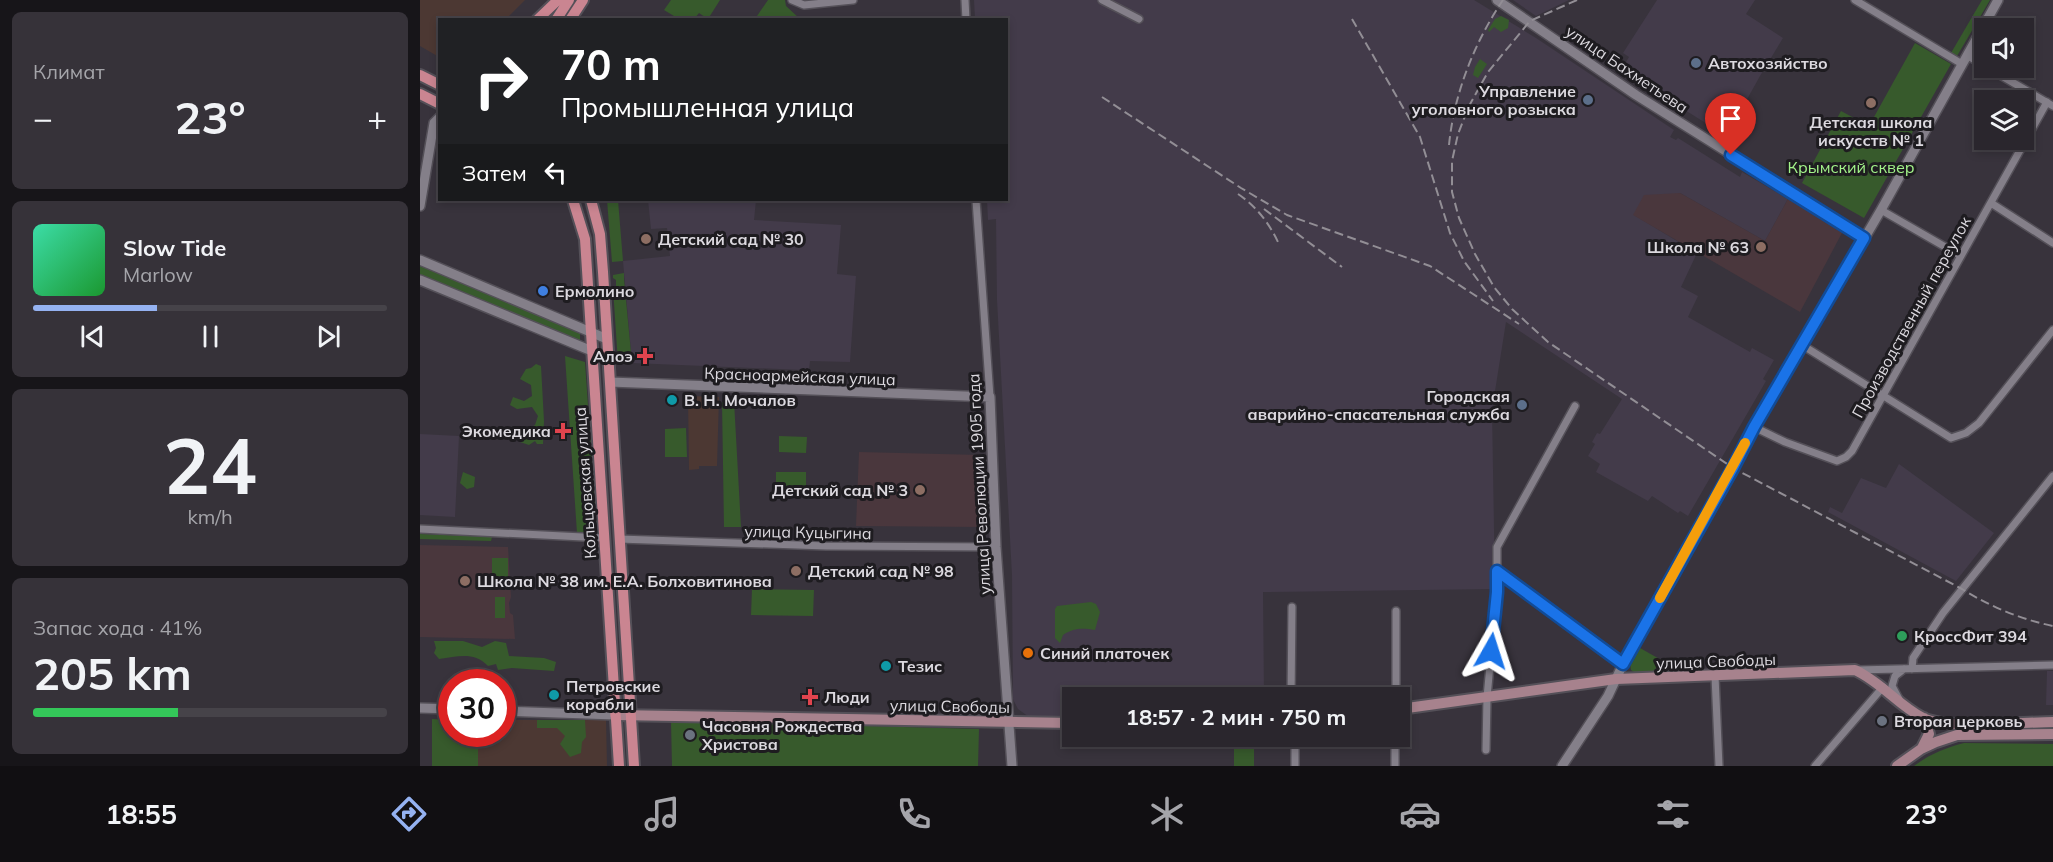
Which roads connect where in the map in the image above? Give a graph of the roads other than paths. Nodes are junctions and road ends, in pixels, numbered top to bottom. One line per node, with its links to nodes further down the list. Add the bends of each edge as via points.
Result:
1 (558, 0): 11 (main road)
2 (569, 0): 12 (main road)
3 (583, 0): 13 (main road)
4 (792, 0): 5 (street, via 804,5)
5 (854, 0)
6 (964, 0): 14 (street)
7 (1102, 0): 15 (street)
8 (1497, 0): 31 (street, улица Бахметьева, via 1636,95)
9 (1998, 0): 16 (street)
10 (1861, 1): 16 (street)
11 (539, 18)
12 (557, 18)
13 (571, 18)
14 (966, 18)
15 (1139, 19)
16 (1964, 59): 17 (street); 30 (street)
17 (1974, 63)
18 (420, 75): 20 (main road)
19 (2005, 78): 23 (street)
20 (438, 84)
21 (420, 94): 22 (main road)
22 (438, 103)
23 (2050, 104): 28 (street, Производственный переулок)
24 (438, 119): 29 (street, via 434,123)
25 (573, 201): 37 (main road, Кольцовская улица, via 585,239)
26 (591, 201): 38 (main road, Кольцовская улица, via 600,234)
27 (976, 201): 43 (street, улица Революции 1905 года)
28 (1991, 203): 32 (street); 33 (street, Производственный переулок)
29 (420, 206)
30 (1881, 210): 31 (street); 33 (street)
31 (1864, 238): 39 (street)
32 (2053, 243)
33 (1961, 256): 42 (street, Производственный переулок)
34 (420, 260): 37 (street)
35 (420, 280): 40 (street)
36 (2053, 330): 42 (street, via 1979,423 1966,433 1951,438)
37 (590, 333): 38 (street); 40 (main road, Кольцовская улица)
38 (607, 339): 41 (main road, Кольцовская улица)
39 (1802, 345): 42 (street); 45 (street)
40 (592, 351): 48 (main road, Кольцовская улица)
41 (610, 382): 43 (street, Красноармейская улица); 49 (main road, Кольцовская улица)
42 (1883, 394): 45 (street, Производственный переулок, via 1852,451 1837,461)
43 (990, 397): 50 (street, улица Революции 1905 года)
44 (1575, 406): 51 (street, via 1497,547)
45 (1754, 427): 54 (street)
46 (2053, 476): 56 (street, via 1943,613)
47 (420, 529): 48 (street)
48 (603, 538): 69 (main road, Кольцовская улица)
49 (619, 539): 50 (street, улица Куцыгина); 70 (main road, Кольцовская улица)
50 (996, 547): 72 (street, улица Революции 1905 года)
51 (1497, 571): 54 (street); 63 (street)
52 (1292, 608): 60 (street)
53 (1396, 610): 61 (street)
54 (1623, 664): 59 (street)
55 (2053, 665): 56 (street, улица Свободы)
56 (1908, 669): 57 (street, улица Свободы); 64 (street, via 1895,676 1892,686)
57 (1855, 670): 58 (main road, улица Свободы); 62 (main road)
58 (1715, 676): 59 (main road, улица Свободы); 87 (street)
59 (1616, 680): 63 (main road, улица Свободы); 86 (street)
60 (1291, 687)
61 (1396, 687)
62 (1883, 687): 64 (main road); 88 (street)
63 (1487, 697): 66 (main road, улица Свободы); 79 (street)
64 (1900, 704): 71 (main road)
65 (420, 708): 67 (street)
66 (1410, 708)
67 (438, 709)
68 (516, 711): 69 (street, улица Свободы)
69 (615, 715): 70 (main road, улица Свободы); 81 (main road, Кольцовская улица)
70 (630, 715): 72 (main road, улица Свободы); 82 (main road, Кольцовская улица)
71 (1924, 718): 73 (main road, via 1942,724); 78 (main road, via 1929,734)
72 (1010, 722): 74 (main road, улица Свободы); 83 (street, улица Революции 1905 года)
73 (2053, 722)
74 (1062, 723)
75 (2053, 734): 78 (main road, via 1957,735)
76 (1295, 747): 84 (street)
77 (1395, 747): 85 (street)
78 (1921, 749): 80 (main road)
79 (1486, 750)
80 (1900, 765)
81 (619, 766)
82 (634, 766)
83 (1012, 766)
84 (1295, 766)
85 (1395, 766)
86 (1562, 766)
87 (1719, 766)
88 (1815, 766)

